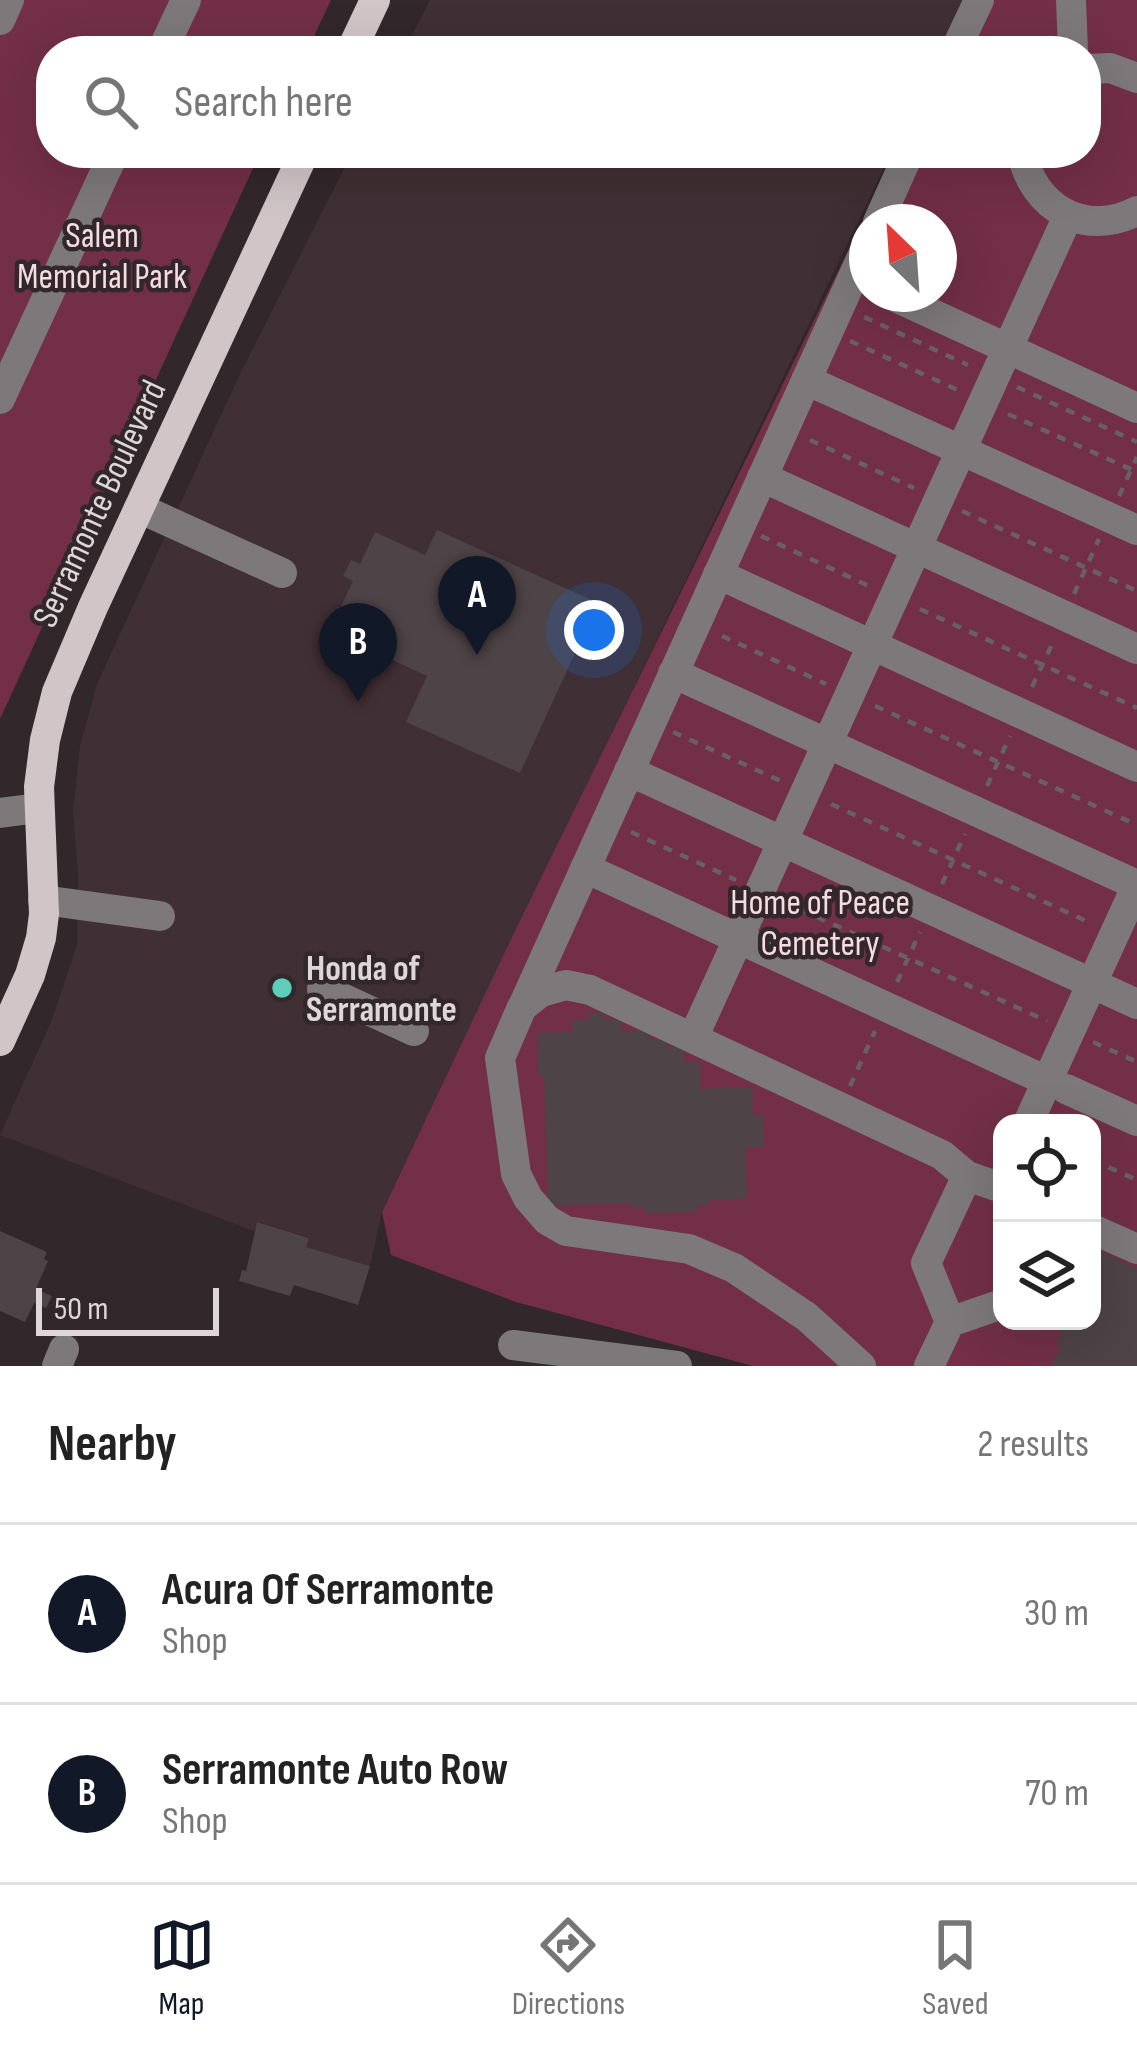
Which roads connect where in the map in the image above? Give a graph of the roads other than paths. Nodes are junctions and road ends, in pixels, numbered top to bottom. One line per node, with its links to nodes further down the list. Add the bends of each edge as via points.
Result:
1 (9, 0): 6 (lane)
2 (186, 0): 7 (lane)
3 (375, 0): 8 (main road)
4 (979, 0): 9 (lane)
5 (1072, 0): 10 (lane)
6 (0, 20)
7 (169, 36)
8 (358, 36)
9 (963, 36)
10 (1072, 36)
11 (1101, 68): 12 (lane)
12 (1134, 70)
13 (108, 168): 24 (lane)
14 (297, 168): 28 (main road, Serramonte Boulevard)
15 (902, 168): 17 (lane)
16 (1027, 168): 19 (lane, via 1032,184)
17 (886, 204)
18 (1137, 212): 19 (lane, via 1101,222)
19 (1068, 216): 22 (lane)
20 (849, 301): 23 (lane)
21 (928, 312): 22 (lane)
22 (1007, 348): 25 (lane); 26 (lane)
23 (806, 380): 26 (lane); 27 (lane)
24 (0, 399)
25 (1137, 408)
26 (959, 450): 29 (lane); 30 (lane)
27 (762, 477): 30 (lane); 32 (lane)
28 (139, 508): 31 (lane); 39 (main road, Serramonte Boulevard, via 57,692)
29 (1123, 524)
30 (915, 547): 33 (lane); 34 (lane)
31 (283, 573)
32 (718, 574): 33 (lane); 35 (lane)
33 (871, 644): 36 (lane); 37 (lane)
34 (1137, 649)
35 (673, 674): 36 (lane); 38 (lane)
36 (826, 743): 41 (lane); 46 (lane, via 1137,885)
37 (1137, 767)
38 (629, 771): 41 (lane); 42 (lane)
39 (38, 808): 40 (lane); 43 (main road, Serramonte Boulevard)
40 (0, 812)
41 (782, 841): 45 (lane); 46 (lane)
42 (585, 868): 45 (lane); 49 (lane)
43 (43, 900): 44 (lane); 52 (main road, Serramonte Boulevard, via 38,952)
44 (160, 916)
45 (738, 938): 51 (lane); 53 (lane)
46 (1092, 983): 48 (lane); 53 (lane)
47 (322, 989): 50 (lane)
48 (1137, 1004)
49 (522, 1006): 51 (lane, via 541,992 578,988); 64 (lane, via 500,1058 516,1174 547,1220 566,1231 689,1249 734,1268)
50 (414, 1030)
51 (693, 1038): 56 (lane, via 942,1156)
52 (0, 1041)
53 (1056, 1085): 54 (lane); 55 (lane)
54 (1035, 1114)
55 (1137, 1121)
56 (967, 1176): 57 (lane); 61 (lane, via 926,1263)
57 (993, 1182)
58 (1101, 1232): 59 (lane)
59 (1137, 1249)
60 (993, 1307): 61 (lane)
61 (950, 1322): 65 (lane)
62 (513, 1346): 63 (lane)
63 (677, 1366)
64 (861, 1366)
65 (929, 1366)

